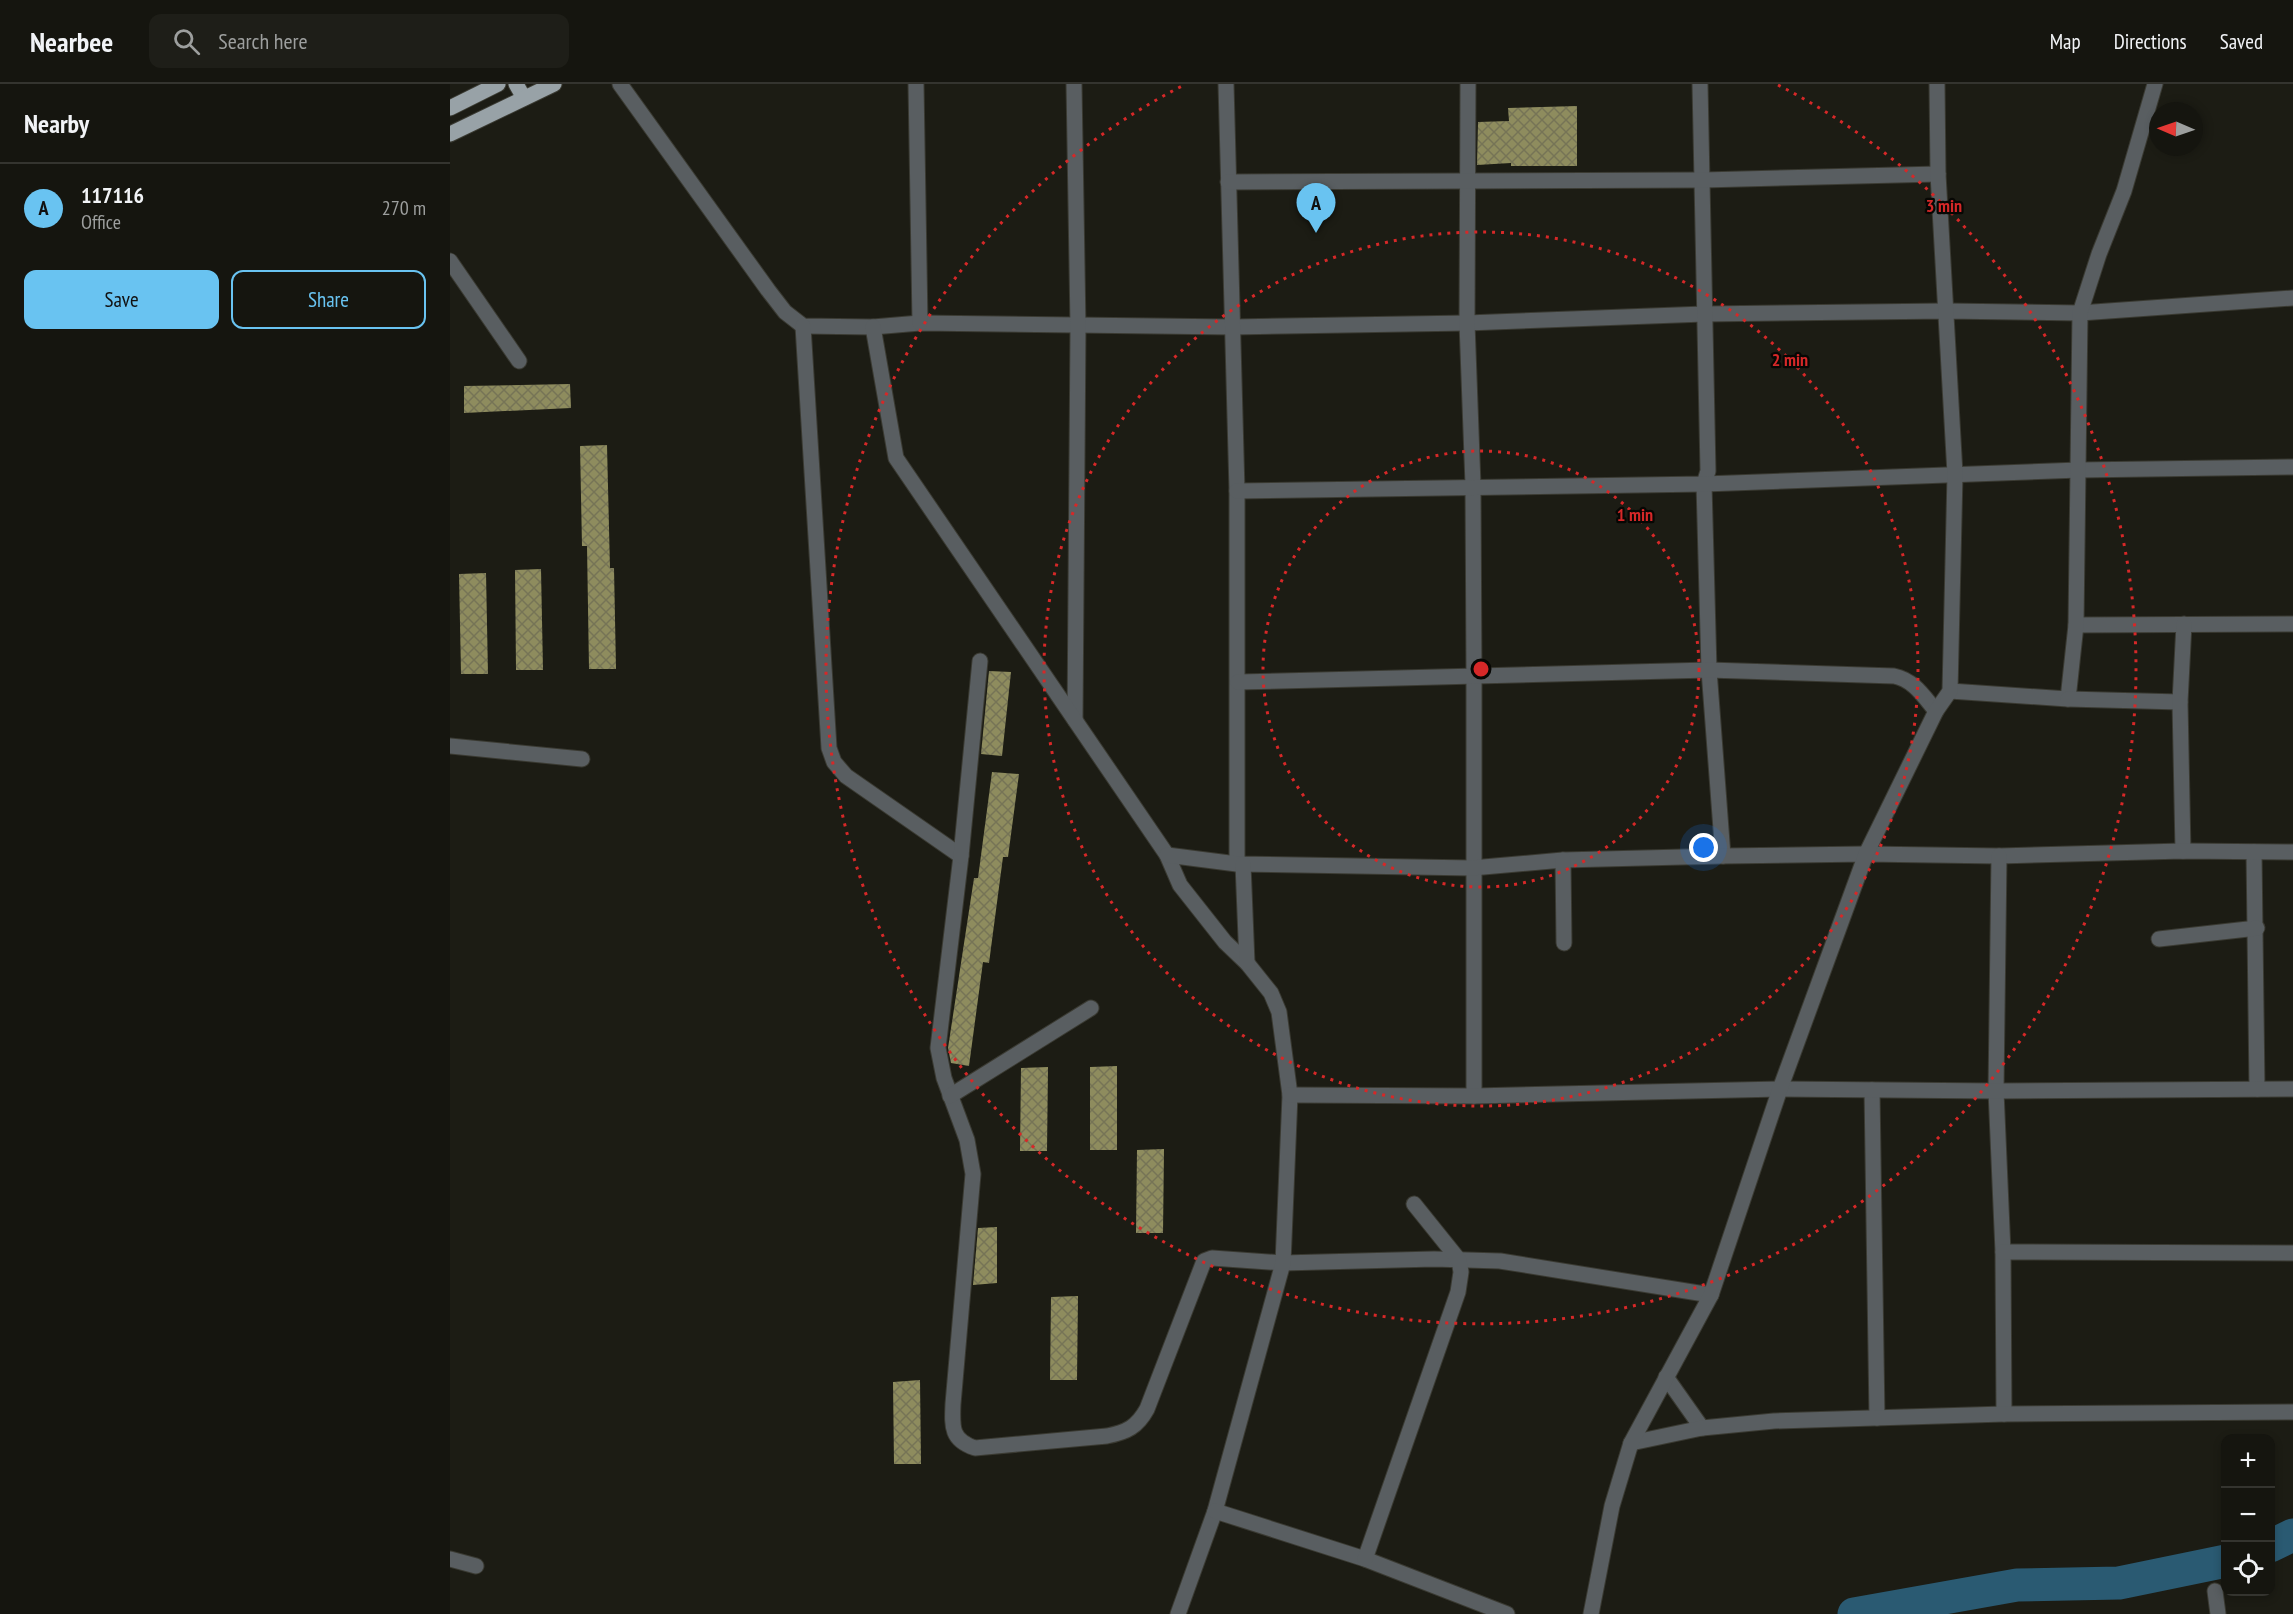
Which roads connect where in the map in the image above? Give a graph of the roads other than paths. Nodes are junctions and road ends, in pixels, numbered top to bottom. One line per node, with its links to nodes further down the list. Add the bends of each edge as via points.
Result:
1 (498, 84): 13 (main road)
2 (516, 84): 12 (main road)
3 (554, 84): 12 (main road)
4 (620, 84): 26 (street, via 768,290 785,312)
5 (916, 84): 24 (street)
6 (1074, 84): 28 (street)
7 (1226, 84): 18 (street)
8 (1468, 84): 17 (street)
9 (1700, 84): 16 (street)
10 (1937, 84): 15 (street)
11 (2155, 84): 22 (street, via 2124,191)
12 (524, 98): 14 (main road)
13 (450, 108)
14 (450, 134)
15 (1938, 174): 16 (street); 21 (street)
16 (1703, 180): 17 (street); 23 (street)
17 (1467, 182): 18 (street); 25 (street)
18 (1228, 183): 29 (street)
19 (450, 261): 30 (street)
20 (2293, 298): 22 (street)
21 (1946, 311): 22 (street); 23 (street); 33 (street)
22 (2080, 313): 32 (street)
23 (1704, 314): 25 (street); 34 (street, via 1708,471)
24 (920, 323): 27 (street); 28 (street)
25 (1467, 323): 29 (street); 35 (street)
26 (803, 326): 27 (street); 56 (street, via 829,748 846,776)
27 (873, 327): 48 (street, via 896,458)
28 (1078, 327): 29 (street); 48 (street)
29 (1233, 327): 36 (street)
30 (519, 361)
31 (2293, 467): 32 (street)
32 (2079, 470): 33 (street); 39 (street)
33 (1955, 474): 34 (street); 44 (street)
34 (1704, 484): 35 (street); 41 (street)
35 (1473, 486): 36 (street); 42 (street)
36 (1237, 491): 43 (street)
37 (2184, 624): 38 (street); 39 (street); 46 (street)
38 (2293, 624)
39 (2076, 625): 45 (street)
40 (980, 662): 56 (street)
41 (1708, 670): 42 (street); 47 (street, via 1894,676 1914,685); 57 (street)
42 (1474, 675): 43 (street); 61 (street)
43 (1238, 682): 60 (street)
44 (1950, 692): 45 (street); 47 (street)
45 (2068, 699): 46 (street)
46 (2180, 702): 51 (street)
47 (1936, 711): 54 (street)
48 (1075, 720): 55 (street)
49 (450, 746): 50 (street)
50 (582, 759)
51 (2183, 851): 52 (street); 58 (street)
52 (2254, 852): 53 (street); 62 (street)
53 (2293, 852)
54 (1866, 854): 57 (street); 58 (street); 67 (street)
55 (1167, 855): 60 (street); 65 (street, via 1180,885)
56 (961, 856): 73 (street, via 939,1033 940,1062)
57 (1723, 856): 59 (street)
58 (1999, 856): 71 (street)
59 (1563, 860): 61 (street); 64 (street)
60 (1240, 864): 61 (street); 65 (street)
61 (1472, 868): 74 (street)
62 (2257, 928): 63 (street); 68 (street)
63 (2159, 939)
64 (1564, 943)
65 (1247, 963): 72 (street, via 1271,993 1279,1012)
66 (1091, 1008): 73 (street)
67 (1780, 1089): 70 (street); 74 (street); 80 (street)
68 (2257, 1089): 69 (street); 71 (street)
69 (2293, 1089)
70 (1872, 1090): 71 (street); 84 (street)
71 (1996, 1091): 76 (street)
72 (1290, 1095): 74 (street); 79 (street)
73 (950, 1096): 79 (street, via 967,1140 972,1174 952,1423 962,1444 975,1448 1107,1436 1138,1425 1204,1262 1212,1258)
74 (1474, 1096)
75 (1414, 1204): 78 (street)
76 (2002, 1252): 77 (street); 83 (street)
77 (2293, 1254)
78 (1460, 1260): 79 (street); 80 (street, via 1519,1263); 88 (street, via 1458,1292)
79 (1283, 1263): 87 (street)
80 (1711, 1295): 81 (street)
81 (1666, 1377): 85 (street); 86 (street)
82 (2293, 1412): 83 (street)
83 (2004, 1414): 84 (street)
84 (1877, 1418): 85 (street, via 1774,1420)
85 (1702, 1428): 86 (street)
86 (1631, 1443): 94 (street, via 1612,1506)
87 (1215, 1511): 88 (street); 92 (street)
88 (1365, 1559): 93 (street)
89 (450, 1560): 90 (street)
90 (476, 1566)
91 (2215, 1591): 95 (street)
92 (1178, 1614)
93 (1507, 1614)
94 (1591, 1614)
95 (2218, 1614)

